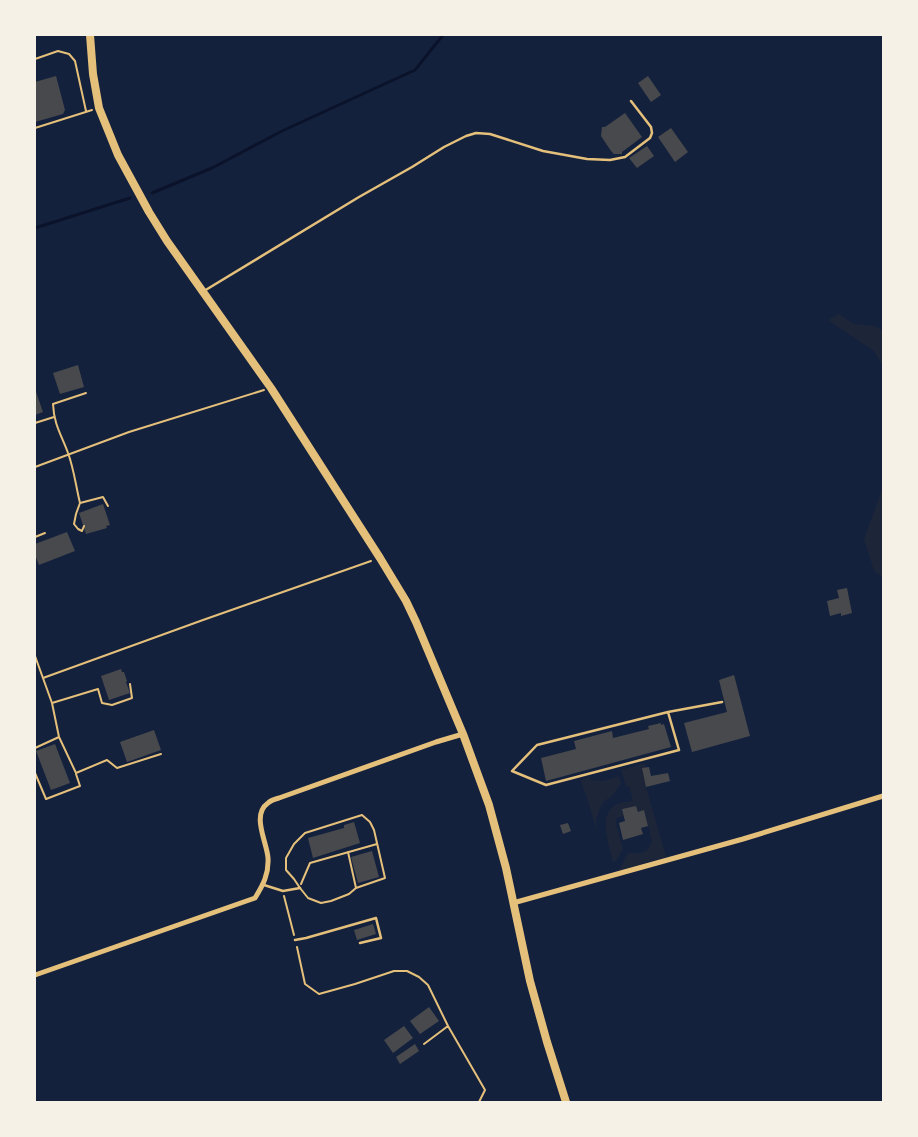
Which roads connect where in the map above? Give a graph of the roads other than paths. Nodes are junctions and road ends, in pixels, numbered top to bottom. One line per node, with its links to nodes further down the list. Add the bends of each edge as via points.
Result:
1 (90, 35): 3 (main road, via 99,108 118,155 158,226)
2 (631, 101): 3 (lane, via 652,133 625,157 587,159 543,151 490,134 466,136)
3 (202, 292): 6 (main road, via 271,388 406,602)
4 (722, 702): 5 (lane)
5 (668, 712): 5 (lane, via 678,750 546,785 512,771 537,745)
6 (463, 734): 8 (street, via 267,803 260,819 268,857); 10 (main road, via 489,805)
7 (883, 796): 10 (street)
8 (264, 885): 9 (lane, via 283,891); 13 (street, via 255,898)
9 (300, 888)
10 (513, 902): 14 (main road, via 530,981)
11 (295, 940): 12 (lane, via 376,918 381,938)
12 (360, 943)
13 (35, 975)
14 (566, 1102)

